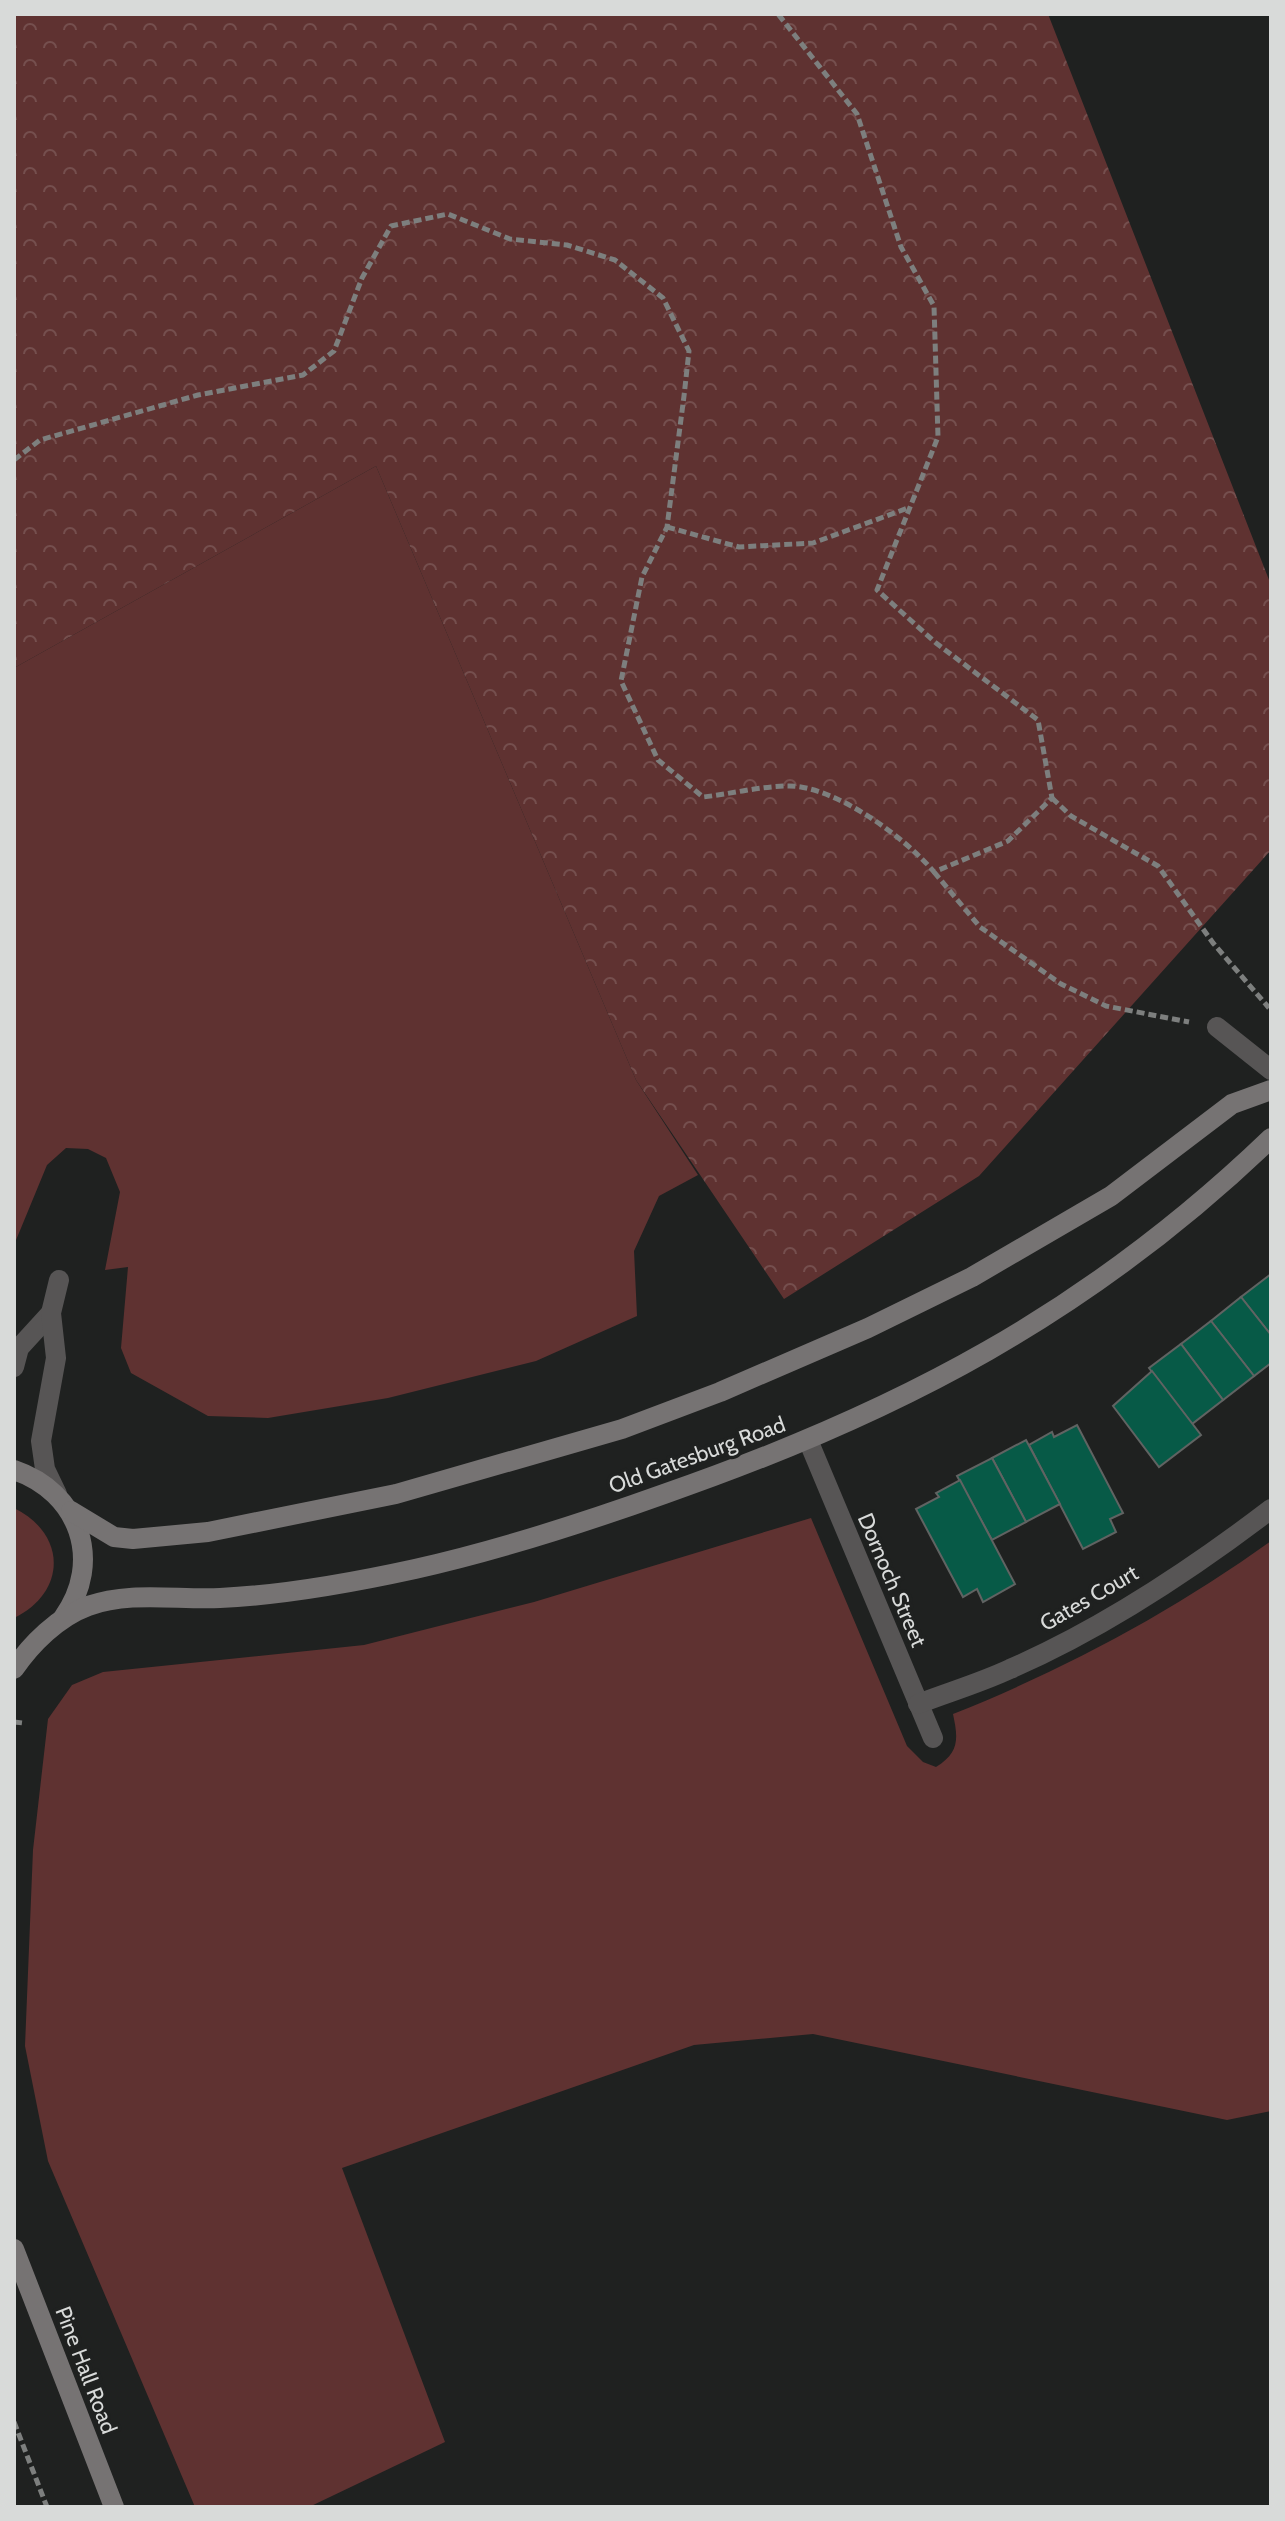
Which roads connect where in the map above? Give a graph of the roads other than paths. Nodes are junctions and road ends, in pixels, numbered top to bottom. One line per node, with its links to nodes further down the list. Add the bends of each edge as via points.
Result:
1 (1217, 1027): 2 (street)
2 (1271, 1070)
3 (1271, 1090): 12 (street, via 1232,1104 1111,1196 972,1277 841,1340 622,1429 396,1494 208,1532 114,1537)
4 (1271, 1138): 8 (street, Old Gatesburg Road, via 1200,1204 1077,1298 974,1360)
5 (59, 1280): 6 (street)
6 (51, 1313): 7 (street, via 19,1348); 10 (street, via 56,1358 41,1441 45,1469)
7 (14, 1367)
8 (808, 1440): 13 (street, Old Gatesburg Road, via 585,1522 449,1561 278,1593 106,1600); 16 (street, Dornoch Street)
9 (14, 1470): 10 (street)
10 (57, 1494): 12 (street)
11 (1271, 1509): 16 (street, Gates Court, via 1104,1620 1011,1669)
12 (71, 1511): 13 (street, via 84,1568 81,1587)
13 (53, 1627): 14 (street, Old Gatesburg Road); 15 (street)
14 (14, 1648)
15 (14, 1669)
16 (918, 1704): 17 (street, Dornoch Street)
17 (933, 1738)
18 (14, 2249): 19 (street, Pine Hall Road)
19 (114, 2507)

